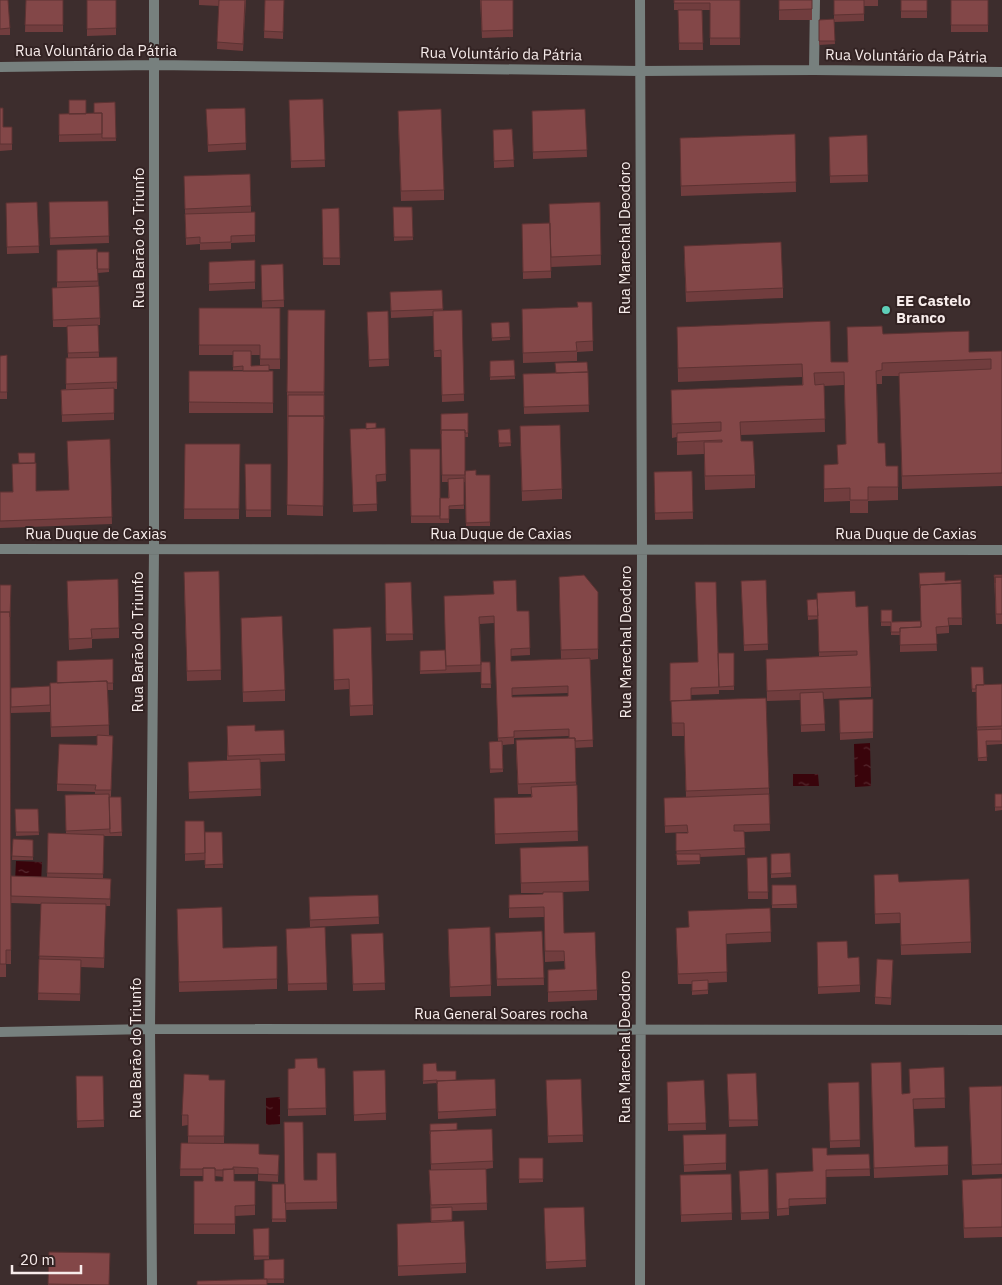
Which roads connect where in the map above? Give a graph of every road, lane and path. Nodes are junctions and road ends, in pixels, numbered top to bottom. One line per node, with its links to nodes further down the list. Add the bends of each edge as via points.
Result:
1 (154, 0): 4 (street, Rua Barão do Triunfo)
2 (640, 0): 7 (street, Rua Marechal Deodoro)
3 (815, 0): 6 (street)
4 (154, 65): 5 (street, Rua Voluntário da Pátria); 7 (street, Rua Voluntário da Pátria); 10 (street, Rua Barão do Triunfo)
5 (0, 67)
6 (814, 70): 7 (street, Rua Voluntário da Pátria); 8 (street, Rua Voluntário da Pátria)
7 (640, 71): 11 (street, Rua Marechal Deodoro)
8 (1002, 72)
9 (0, 549): 10 (street, Rua Duque de Caxias)
10 (154, 549): 11 (street, Rua Duque de Caxias); 13 (street, Rua Barão do Triunfo)
11 (642, 549): 12 (street, Rua Duque de Caxias); 14 (street, Rua Marechal Deodoro)
12 (1002, 550)
13 (150, 1029): 14 (street, Rua General Soares rocha); 16 (street, Rua General Soares rocha); 17 (street, Rua Barão do Triunfo)
14 (640, 1029): 15 (street, Rua General Soares rocha); 18 (street, Rua Marechal Deodoro)
15 (1002, 1030)
16 (0, 1032)
17 (152, 1285)
18 (640, 1285)

